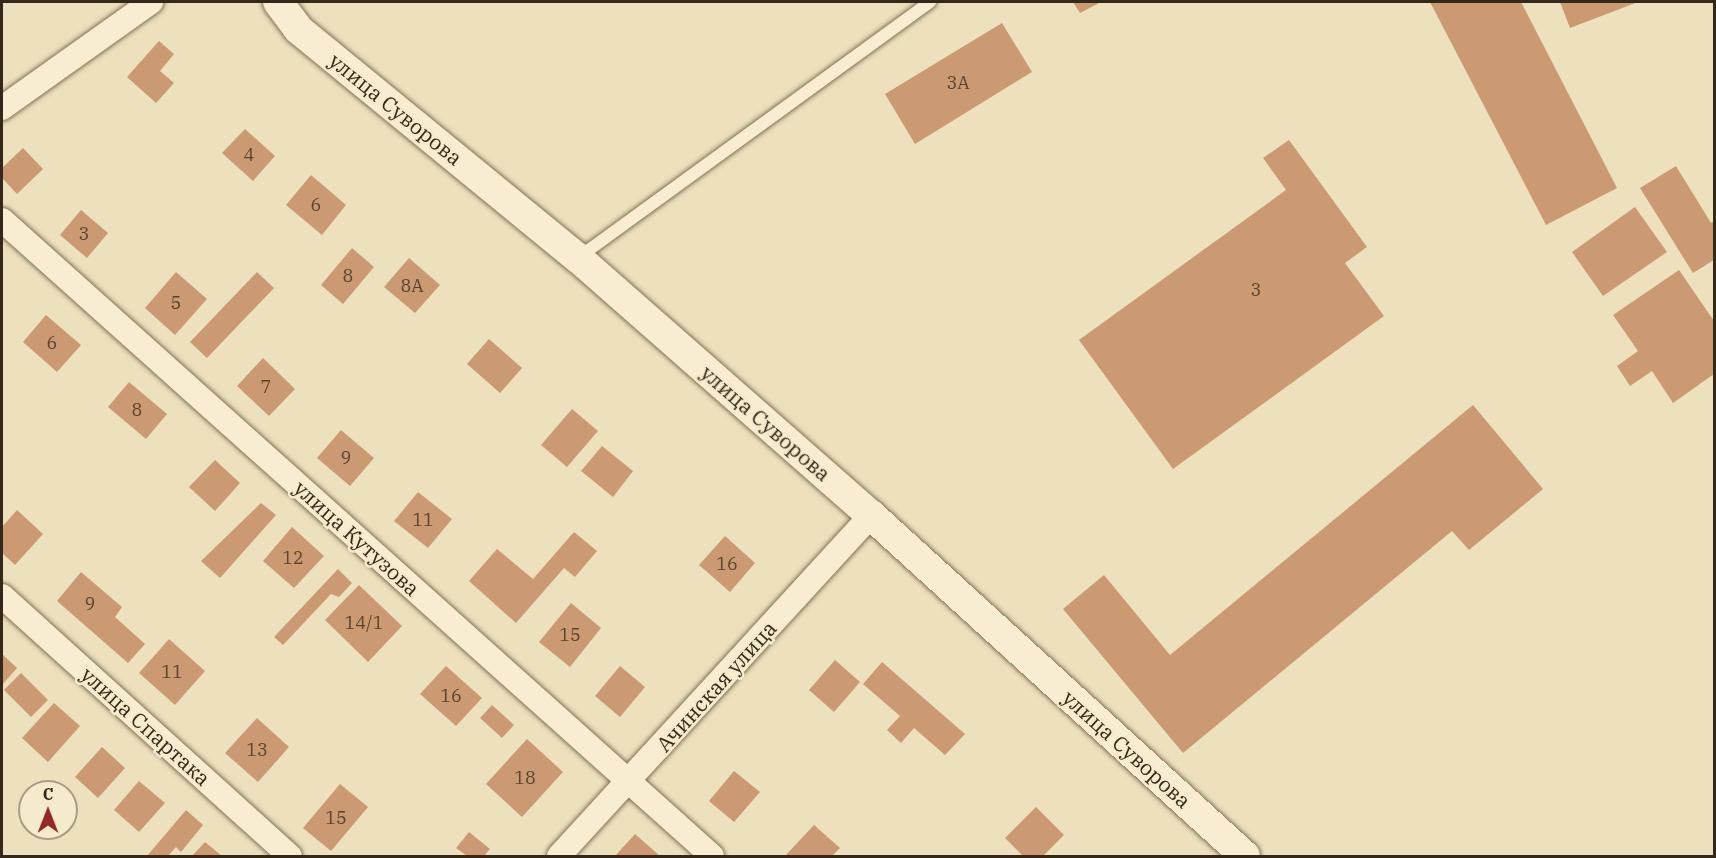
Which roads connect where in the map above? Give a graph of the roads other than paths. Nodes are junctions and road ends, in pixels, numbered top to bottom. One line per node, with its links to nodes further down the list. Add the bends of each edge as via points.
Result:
1 (151, 2): 4 (street)
2 (278, 2): 6 (street, улица Суворова, via 298,29)
3 (930, 2): 6 (lane)
4 (2, 108)
5 (2, 220): 9 (street, улица Кутузова)
6 (578, 258): 7 (street, улица Суворова)
7 (871, 515): 9 (street, Ачинская улица); 13 (street, улица Суворова)
8 (2, 596): 10 (street, улица Спартака)
9 (628, 783): 11 (street, Ачинская улица); 12 (street, улица Кутузова)
10 (290, 856)
11 (560, 856)
12 (712, 856)
13 (1245, 856)

